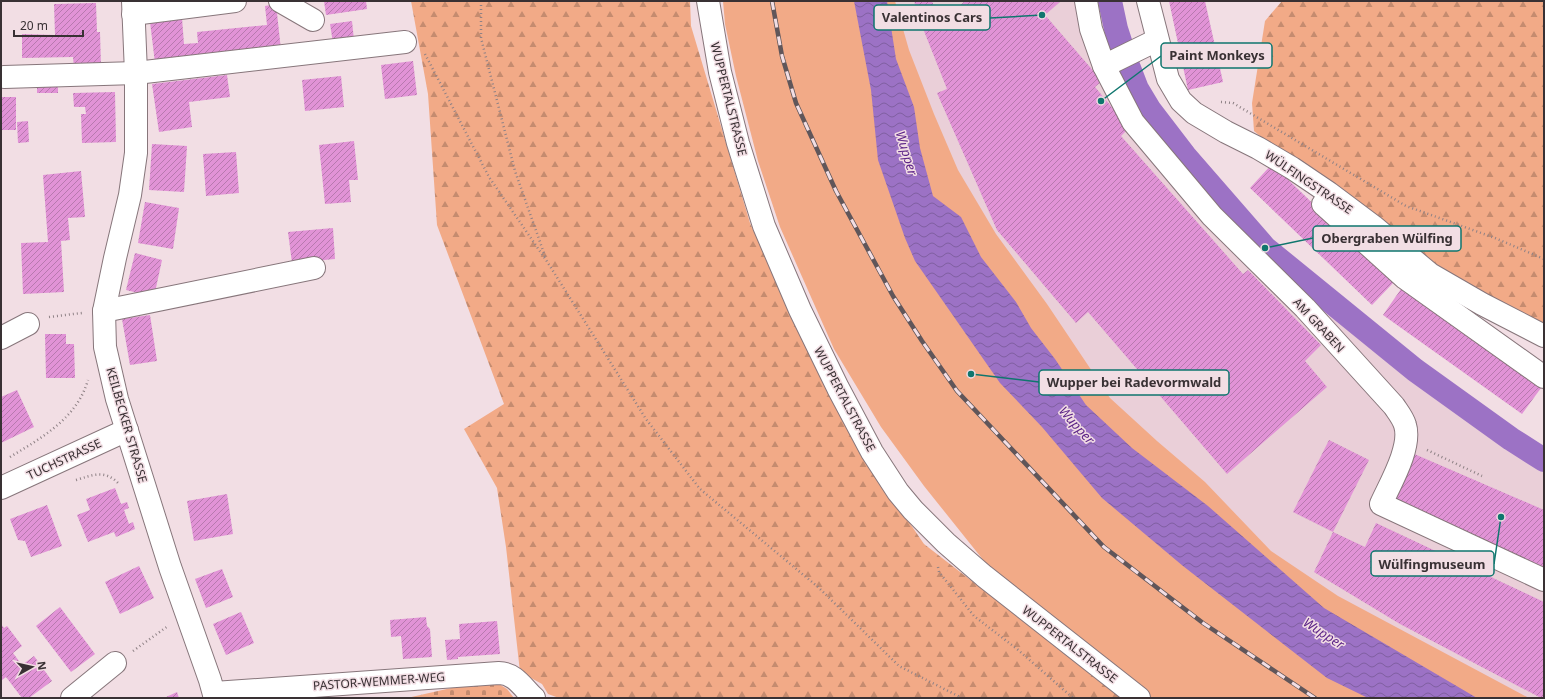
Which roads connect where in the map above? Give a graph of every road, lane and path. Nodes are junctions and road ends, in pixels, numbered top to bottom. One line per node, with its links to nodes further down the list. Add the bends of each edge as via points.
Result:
1 (235, 1): 7 (main road)
2 (280, 1): 8 (main road)
3 (481, 1): 17 (path, via 481,38 516,171)
4 (708, 1): 39 (main road, WUPPERTALSTRASSE, via 720,72 738,143 764,226 803,316 872,452 898,492 946,543)
5 (1086, 1): 11 (main road, AM GRABEN, via 1091,29)
6 (1148, 1): 10 (main road, WÜLFINGSTRASSE)
7 (133, 8): 12 (main road, KEILBECKER STRASSE)
8 (314, 20)
9 (405, 42): 12 (main road); 17 (path, via 420,44 489,177)
10 (1148, 44): 11 (main road); 14 (main road, WÜLFINGSTRASSE, via 1181,101)
11 (1110, 63): 26 (main road, AM GRABEN, via 1133,122 1144,137 1212,216 1305,308 1394,406 1405,425)
12 (136, 74): 13 (main road); 19 (main road, KEILBECKER STRASSE, via 136,153 130,195)
13 (4, 78)
14 (1194, 113): 15 (main road, WÜLFINGSTRASSE); 16 (path, via 1207,103 1233,103 1406,206 1495,238)
15 (1313, 182): 21 (main road, WÜLFINGSTRASSE, via 1373,226 1430,274); 23 (main road, via 1313,191 1319,201 1405,278)
16 (1544, 259)
17 (548, 263): 37 (path, via 646,419 700,489 818,587 899,666)
18 (314, 268): 19 (main road)
19 (104, 311): 20 (path, via 53,316); 25 (main road, KEILBECKER STRASSE, via 106,352)
20 (28, 324): 22 (main road)
21 (1544, 336)
22 (1, 338)
23 (1544, 377)
24 (88, 379): 27 (path, via 76,407 56,427)
25 (127, 430): 29 (main road, TUCHSTRASSE); 32 (main road, KEILBECKER STRASSE)
26 (1406, 441): 28 (path); 31 (main road, AM GRABEN, via 1381,504)
27 (4, 461)
28 (1482, 476)
29 (1, 488)
30 (938, 566): 38 (path, via 939,572 974,616 1016,648)
31 (1544, 580)
32 (187, 614): 33 (path); 34 (main road, KEILBECKER STRASSE)
33 (115, 663): 35 (main road)
34 (215, 696): 36 (main road, PASTOR-WEMMER-WEG, via 498,672 509,674)
35 (72, 698)
36 (534, 698)
37 (962, 698)
38 (1072, 698)
39 (1139, 698)

